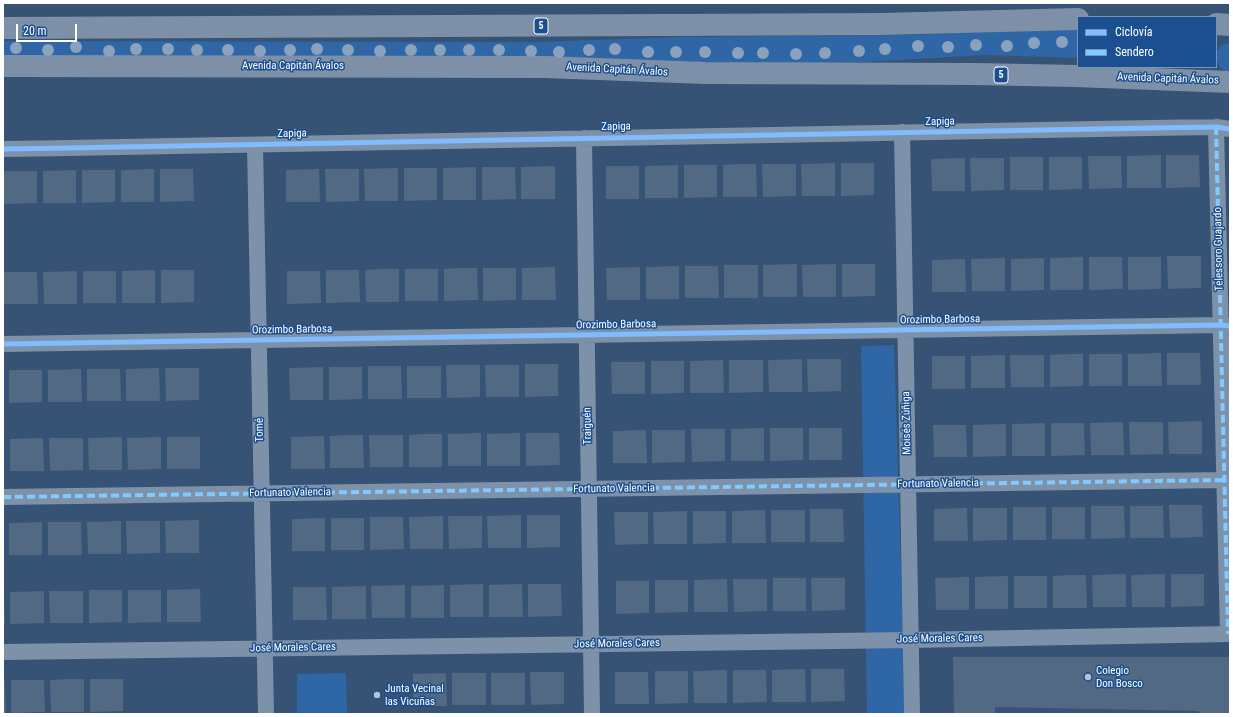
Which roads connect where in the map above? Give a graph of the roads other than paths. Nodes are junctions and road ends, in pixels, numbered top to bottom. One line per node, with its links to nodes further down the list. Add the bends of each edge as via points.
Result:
1 (1077, 19): 2 (highway, 5, via 874,24)
2 (3, 28)
3 (3, 66): 4 (highway, Avenida Capitán Ávalos / 5, via 480,66 705,73)
4 (1150, 73): 5 (highway, Avenida Capitán Ávalos / 5)
5 (1221, 77)
6 (1223, 128): 7 (street, Zapiga); 11 (street, Telessoro Guajardo)
7 (902, 132): 8 (street, Zapiga); 12 (street, Moisés Zúñiga)
8 (584, 138): 9 (street, Zapiga); 13 (street, Traiguén)
9 (255, 145): 10 (street, Zapiga); 14 (street, Tomé)
10 (3, 149)
11 (1225, 326): 12 (street, Orozimbo Barbosa); 16 (street, Telessoro Guajardo)
12 (905, 330): 13 (street, Orozimbo Barbosa); 17 (street, Moisés Zúñiga)
13 (587, 335): 14 (street, Orozimbo Barbosa); 18 (street, Traiguén)
14 (259, 340): 15 (street, Orozimbo Barbosa); 19 (street, Tomé)
15 (3, 344)
16 (1224, 480): 17 (street, Fortunato Valencia); 21 (street, Telessoro Guajardo)
17 (908, 485): 18 (street, Fortunato Valencia); 22 (street, Moisés Zúñiga)
18 (589, 489): 19 (street, Fortunato Valencia); 23 (street, Traiguén)
19 (262, 494): 20 (street, Fortunato Valencia); 24 (street, Tomé)
20 (3, 498)
21 (1229, 634): 22 (street, José Morales Cares)
22 (911, 640): 23 (street, José Morales Cares); 28 (street, Moisés Zúñiga)
23 (591, 644): 24 (street, José Morales Cares); 27 (street, Traiguén)
24 (264, 649): 25 (street, José Morales Cares); 26 (street, Tomé)
25 (3, 652)
26 (266, 714)
27 (592, 714)
28 (912, 714)

